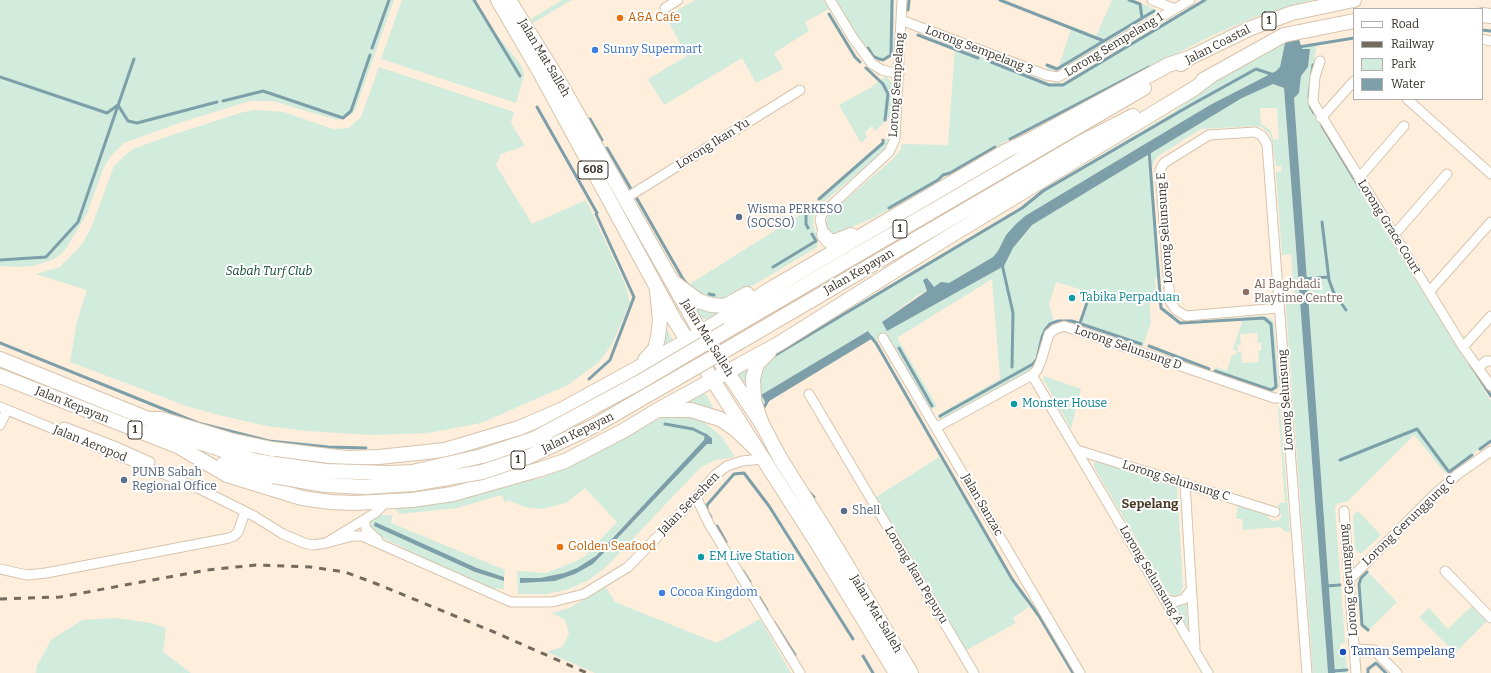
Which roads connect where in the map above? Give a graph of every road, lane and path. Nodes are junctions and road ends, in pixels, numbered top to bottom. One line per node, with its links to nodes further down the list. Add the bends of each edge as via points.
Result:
1 (498, 0): 37 (main road, Jalan Mat Salleh / 608, via 613,206)
2 (509, 0): 29 (main road, Jalan Mat Salleh / 608)
3 (678, 0): 9 (street)
4 (830, 0): 15 (street, via 872,64 882,70)
5 (902, 0): 11 (street, Lorong Sempelang)
6 (1152, 0): 10 (street)
7 (1190, 0): 10 (street, Lorong Sempelang 1)
8 (1354, 0): 13 (main road, Jalan Coastal / 1, via 1292,13 1251,28)
9 (665, 8)
10 (1175, 9): 17 (street, Lorong Sempelang 1)
11 (901, 20): 15 (street, Lorong Sempelang); 17 (street, Lorong Sempelang 3)
12 (1353, 21): 16 (main road, Jalan Coastal / 1, via 1284,35)
13 (1189, 58): 23 (main road, Jalan Coastal / 1, via 1171,72); 31 (main road, via 1168,65 1006,151)
14 (1320, 61): 21 (street, Lorong Grace Court, via 1315,77 1313,102)
15 (899, 74): 32 (street, Lorong Sempelang, via 895,139 889,152 822,214 820,220)
16 (1212, 76): 25 (main road, Jalan Coastal / 1); 44 (main road)
17 (1058, 78)
18 (1353, 81): 21 (street)
19 (800, 90): 29 (street, Lorong Ikan Yu)
20 (1408, 100): 27 (street)
21 (1321, 118): 28 (street, Lorong Grace Court)
22 (1404, 126): 28 (street)
23 (1072, 129): 67 (main road, Jalan Kepayan / 1, bridge, via 647,378 534,439 482,456 412,472 367,473 301,468)
24 (1255, 132): 39 (street, Lorong Selunsung, via 1262,136 1269,154); 39 (street, Lorong Selunsung E, via 1208,134 1164,163 1160,170 1170,301 1176,310 1186,316)
25 (1082, 142): 67 (main road, Jalan Kepayan / 1, bridge, via 594,426 530,456 458,477 390,487 325,485)
26 (1446, 174): 33 (street)
27 (1491, 174)
28 (1359, 178): 33 (street, Lorong Grace Court)
29 (626, 198): 35 (main road, Jalan Mat Salleh / 608)
30 (1491, 222): 38 (street)
31 (868, 233): 32 (main road, via 856,233 836,241 829,241); 34 (main road)
32 (824, 235): 34 (main road, via 821,251 807,262)
33 (1394, 235): 38 (street, Lorong Grace Court)
34 (807, 269): 36 (main road)
35 (672, 281): 36 (main road, via 699,300 725,306 761,287); 41 (main road, Jalan Mat Salleh / 608)
36 (774, 287): 41 (main road)
37 (657, 291): 43 (main road, Jalan Mat Salleh / 608); 48 (main road, via 660,320 655,349)
38 (1429, 292): 45 (street, Lorong Grace Court)
39 (1279, 308): 56 (street, Lorong Selunsung)
40 (1491, 316): 45 (street)
41 (701, 333): 43 (main road); 50 (main road, Jalan Mat Salleh / 608)
42 (883, 338): 62 (street, Jalan Sanzac)
43 (687, 341): 48 (main road); 53 (main road, Jalan Mat Salleh / 608)
44 (780, 343): 50 (main road); 60 (main road, via 757,364 753,378 754,401)
45 (1463, 347): 49 (street, Lorong Grace Court)
46 (0, 359): 59 (main road, Jalan Kepayan / 1)
47 (1491, 362): 49 (street, via 1486,361)
48 (636, 368): 59 (main road, via 563,409 519,428 467,445 426,453 372,458 312,455 230,440 161,419)
49 (1478, 368): 54 (street, Lorong Grace Court)
50 (727, 371): 53 (main road); 60 (main road, Jalan Mat Salleh)
51 (1032, 375): 56 (street, Lorong Selunsung D, via 1041,361 1049,334 1064,326 1274,398); 62 (street); 64 (street, Lorong Selunsung A)
52 (0, 376): 63 (main road, Jalan Kepayan / 1)
53 (712, 380): 58 (main road); 66 (main road, Jalan Mat Salleh)
54 (1491, 386)
55 (809, 394): 88 (street, Lorong Ikan Pepuyu)
56 (1286, 398): 91 (street, Lorong Selunsung)
57 (4, 408): 61 (street); 72 (street, Jalan Aeropod, via 200,489)
58 (656, 411): 66 (main road, via 691,410 714,417 735,429); 70 (main road, via 588,450 541,470 453,494)
59 (148, 419): 67 (main road, Jalan Kepayan / 1, via 181,436)
60 (762, 424): 87 (main road, Jalan Mat Salleh)
61 (0, 425)
62 (937, 427): 89 (street, Jalan Sanzac)
63 (176, 445): 67 (main road, Jalan Kepayan / 1, via 230,466); 70 (main road, via 227,475 302,498 354,503)
64 (1077, 450): 68 (street, Lorong Selunsung C); 81 (street, Lorong Selunsung A)
65 (1491, 451): 79 (street, Lorong Gerunggung C, via 1434,495)
66 (760, 455): 69 (street, Jalan Seteshen, via 728,466 715,475); 86 (main road, Jalan Mat Salleh)
67 (273, 470)
68 (1185, 483): 73 (street, Lorong Selunsung C); 80 (street)
69 (696, 498): 76 (street, Jalan Seteshen, via 628,567 584,594 552,602 511,602); 85 (street, via 709,524)
70 (387, 502): 74 (street, Jalan Aeropod)
71 (1344, 511): 79 (street, Lorong Gerunggung)
72 (245, 512): 75 (street, Jalan Aeropod, via 304,543); 77 (street, via 238,532 229,538 46,573 27,575)
73 (1275, 512)
74 (364, 520): 75 (street, Jalan Aeropod); 76 (street, Jalan Seteshen, via 366,529)
75 (326, 543): 76 (street, Jalan Seteshen, via 362,536)
76 (382, 544)
77 (0, 569)
78 (1445, 571): 82 (street)
79 (1350, 579): 83 (street, Lorong Gerunggung)
80 (1191, 590): 81 (street, via 1184,599 1174,602); 84 (street)
81 (1165, 599): 84 (street, Lorong Selunsung A)
82 (1491, 618)
83 (1355, 649): 92 (street, Lorong Gerunggung); 93 (street, via 1374,650)
84 (1195, 650): 90 (street, Lorong Selunsung A)
85 (800, 673)
86 (896, 673)
87 (910, 673)
88 (974, 673)
89 (1080, 673)
90 (1208, 673)
91 (1307, 673)
92 (1356, 673)
93 (1396, 673)

